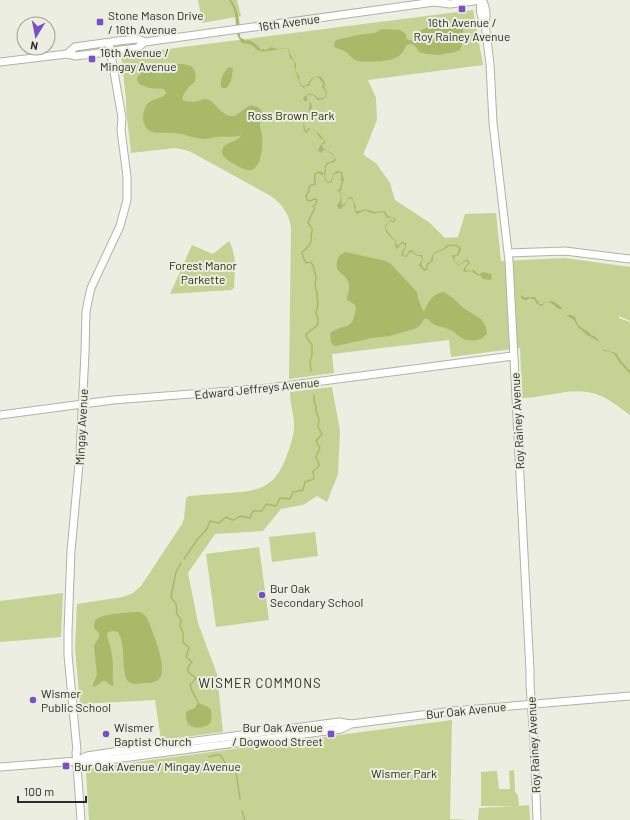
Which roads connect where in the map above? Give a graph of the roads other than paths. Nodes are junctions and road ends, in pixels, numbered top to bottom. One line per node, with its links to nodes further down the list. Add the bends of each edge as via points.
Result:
1 (482, 0): 2 (street, 16th Avenue, via 450,4); 8 (street, Roy Rainey Avenue, via 485,6 493,122)
2 (436, 1): 3 (street, 16th Avenue)
3 (145, 42): 4 (street, 16th Avenue, via 137,38); 5 (street, 16th Avenue, via 137,48)
4 (108, 43): 5 (street, Mingay Avenue); 6 (street, 16th Avenue, via 75,47)
5 (110, 51): 6 (street, 16th Avenue, via 76,56); 11 (street, Mingay Avenue, via 122,118 127,195 120,226 88,301)
6 (67, 54): 7 (street, 16th Avenue)
7 (0, 62)
8 (508, 253): 9 (street, via 565,251); 10 (street, Roy Rainey Avenue)
9 (630, 259)
10 (513, 356): 11 (street, Edward Jeffreys Avenue, via 269,388); 14 (street, Roy Rainey Avenue)
11 (82, 404): 12 (street, Edward Jeffreys Avenue); 15 (street, Mingay Avenue, via 68,631)
12 (0, 415)
13 (630, 696): 14 (street, Bur Oak Avenue)
14 (531, 704): 15 (street, Bur Oak Avenue, via 351,724 341,729 85,763); 18 (street, Roy Rainey Avenue)
15 (77, 761): 16 (street, Bur Oak Avenue); 17 (street, Mingay Avenue)
16 (0, 767)
17 (81, 820)
18 (537, 820)

